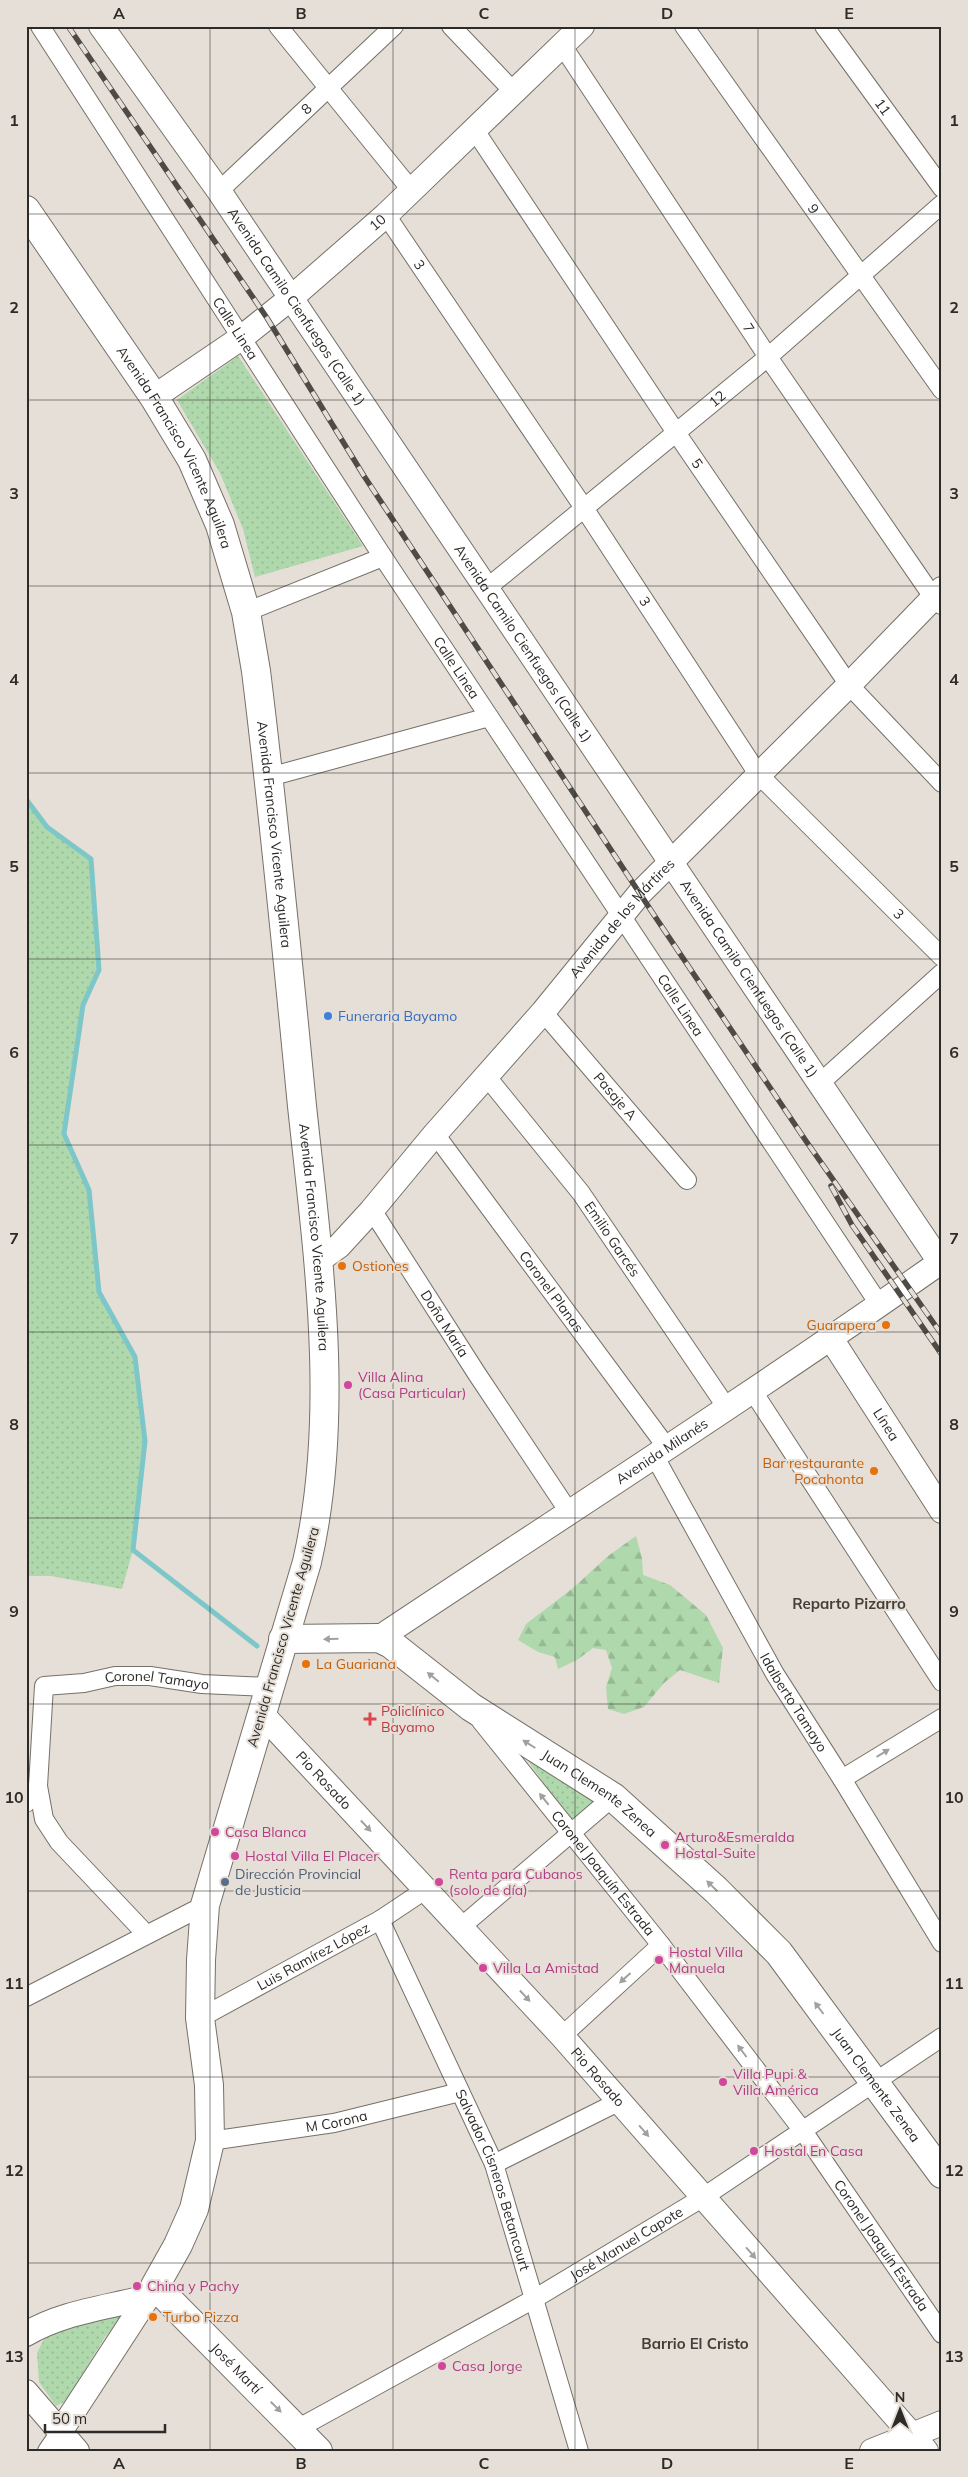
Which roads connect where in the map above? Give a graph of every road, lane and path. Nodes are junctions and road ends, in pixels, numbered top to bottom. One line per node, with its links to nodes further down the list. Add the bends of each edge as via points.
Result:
1 (40, 26): 21 (street, Calle Linea)
2 (278, 26): 10 (street)
3 (394, 26): 10 (street, 8)
4 (451, 26): 11 (street)
5 (582, 26): 9 (street, 10)
6 (684, 26): 19 (street, 9)
7 (824, 26): 13 (street, 11)
8 (102, 27): 14 (street, Avenida Camilo Cienfuegos (Calle 1))
9 (562, 45): 11 (street, 10); 22 (street, 7)
10 (329, 90): 14 (street, 8); 15 (street)
11 (514, 92): 12 (street, 10)
12 (474, 129): 15 (street, 10); 25 (street, 5)
13 (942, 188)
14 (219, 191): 20 (street, Avenida Camilo Cienfuegos (Calle 1))
15 (412, 191): 18 (street, 10)
16 (942, 204): 19 (street, 12)
17 (26, 210): 24 (main road, Avenida Francisco Vicente Aguilera)
18 (386, 215): 20 (street, 10); 26 (street, 3)
19 (860, 277): 22 (street, 12); 23 (street, 9)
20 (291, 298): 21 (street, 10); 28 (street, Avenida Camilo Cienfuegos (Calle 1))
21 (241, 338): 24 (street, 10); 27 (street, Calle Linea)
22 (768, 356): 25 (street, 12); 29 (street, 7)
23 (942, 390)
24 (154, 397): 30 (main road, Avenida Francisco Vicente Aguilera, via 192,460 220,525)
25 (675, 431): 26 (street, 12); 31 (street, 5)
26 (584, 508): 28 (street, 12); 33 (street, 3)
27 (383, 556): 30 (street); 32 (street, Calle Linea)
28 (487, 588): 36 (street, Avenida Camilo Cienfuegos (Calle 1))
29 (939, 597): 31 (street, Avenida de los Mártires)
30 (246, 612): 34 (main road, Avenida Francisco Vicente Aguilera)
31 (849, 685): 33 (street, Avenida de los Mártires); 35 (street, 5)
32 (489, 717): 34 (street); 37 (street, Calle Linea)
33 (758, 774): 36 (street, Avenida de los Mártires); 38 (street, 3)
34 (269, 777): 46 (main road, Avenida Francisco Vicente Aguilera)
35 (942, 783)
36 (672, 863): 37 (street, Avenida de los Mártires); 42 (street, Avenida Camilo Cienfuegos (Calle 1))
37 (622, 914): 40 (street, Avenida de los Mártires); 48 (street, Calle Linea)
38 (942, 957)
39 (942, 973): 42 (street)
40 (544, 1012): 41 (street, Avenida de los Mártires); 44 (street, Pasaje A)
41 (487, 1077): 43 (street, Avenida de los Mártires); 51 (street, Emilio Garcés, via 581,1193)
42 (820, 1083): 47 (street, Avenida Camilo Cienfuegos (Calle 1))
43 (435, 1134): 45 (street, Avenida de los Mártires); 52 (street, Coronel Planas)
44 (687, 1180)
45 (372, 1210): 46 (street, Avenida de los Mártires, via 339,1246); 54 (street, Doña María)
46 (318, 1261): 56 (main road, Avenida Francisco Vicente Aguilera, via 325,1425 322,1478 307,1562)
47 (941, 1263): 48 (street, Avenida Milanés)
48 (880, 1304): 49 (street, Avenida Milanés)
49 (830, 1338): 50 (street, Avenida Milanés); 53 (street, Línea)
50 (752, 1390): 51 (street, Avenida Milanés); 57 (street)
51 (727, 1408): 52 (street, Avenida Milanés)
52 (662, 1453): 54 (street, Avenida Milanés); 62 (street, Idalberto Tamayo, via 774,1674)
53 (942, 1511)
54 (569, 1512): 55 (street, Avenida Milanés)
55 (379, 1638): 56 (main road, one-way to 56); 59 (main road, Juan Clemente Zenea, one-way to 55)
56 (283, 1639): 58 (main road, Avenida Francisco Vicente Aguilera)
57 (942, 1682)
58 (269, 1687): 60 (main road, Avenida Francisco Vicente Aguilera); 63 (street, Coronel Tamayo, via 202,1684 150,1676 115,1676 84,1683 44,1686)
59 (471, 1707): 64 (main road, Juan Clemente Zenea, one-way to 59); 66 (street, Coronel Joaquín Estrada, one-way to 59)
60 (261, 1713): 67 (street, Pio Rosado, one-way to 67); 68 (main road, Avenida Francisco Vicente Aguilera)
61 (942, 1718): 62 (street, one-way to 61)
62 (842, 1778): 72 (street, Idalberto Tamayo)
63 (38, 1786): 65 (street); 71 (street, via 44,1819 59,1842)
64 (613, 1797): 66 (street); 78 (main road, Juan Clemente Zenea, one-way to 64, via 779,1953 716,1890)
65 (26, 1803)
66 (572, 1833): 70 (street); 73 (street, Coronel Joaquín Estrada)
67 (425, 1890): 69 (street, Luis Ramírez López); 70 (street, Pio Rosado)
68 (205, 1905): 71 (street); 75 (main road, Avenida Francisco Vicente Aguilera)
69 (380, 1920): 75 (street, Luis Ramírez López); 79 (street, Salvador Cisneros Betancourt)
70 (461, 1927): 76 (street, Pio Rosado, one-way to 76)
71 (146, 1934): 74 (street)
72 (942, 1943)
73 (662, 1945): 76 (street, one-way to 76); 81 (street, Coronel Joaquín Estrada, one-way to 73)
74 (26, 1997)
75 (200, 2018): 82 (main road, Avenida Francisco Vicente Aguilera, via 209,2085)
76 (562, 2036): 80 (street, Pio Rosado)
77 (942, 2037): 78 (street, José Manuel Capote)
78 (874, 2082): 81 (street, José Manuel Capote); 84 (main road, Juan Clemente Zenea)
79 (460, 2092): 82 (street, M Corona, via 334,2123); 83 (street, Salvador Cisneros Betancourt)
80 (618, 2102): 83 (street); 85 (street, Pio Rosado, one-way to 85)
81 (803, 2132): 85 (street, José Manuel Capote); 89 (street, Coronel Joaquín Estrada)
82 (210, 2141): 86 (main road, Avenida Francisco Vicente Aguilera, via 194,2209 178,2245)
83 (494, 2164): 87 (street, Salvador Cisneros Betancourt)
84 (942, 2174)
85 (702, 2198): 87 (street, José Manuel Capote); 94 (street, Pio Rosado, one-way to 94)
86 (151, 2291): 88 (street, via 45,2323); 92 (main road, José Martí, one-way to 92); 93 (street, Avenida Francisco Vicente Aguilera)
87 (534, 2299): 92 (street, José Manuel Capote); 97 (street, Salvador Cisneros Betancourt)
88 (26, 2334)
89 (942, 2334)
90 (26, 2392): 93 (street)
91 (942, 2423): 94 (street)
92 (297, 2429): 96 (main road, José Martí)
93 (53, 2441): 95 (street)
94 (919, 2443): 98 (street)
95 (77, 2451)
96 (318, 2451)
97 (579, 2451)
98 (872, 2451)

